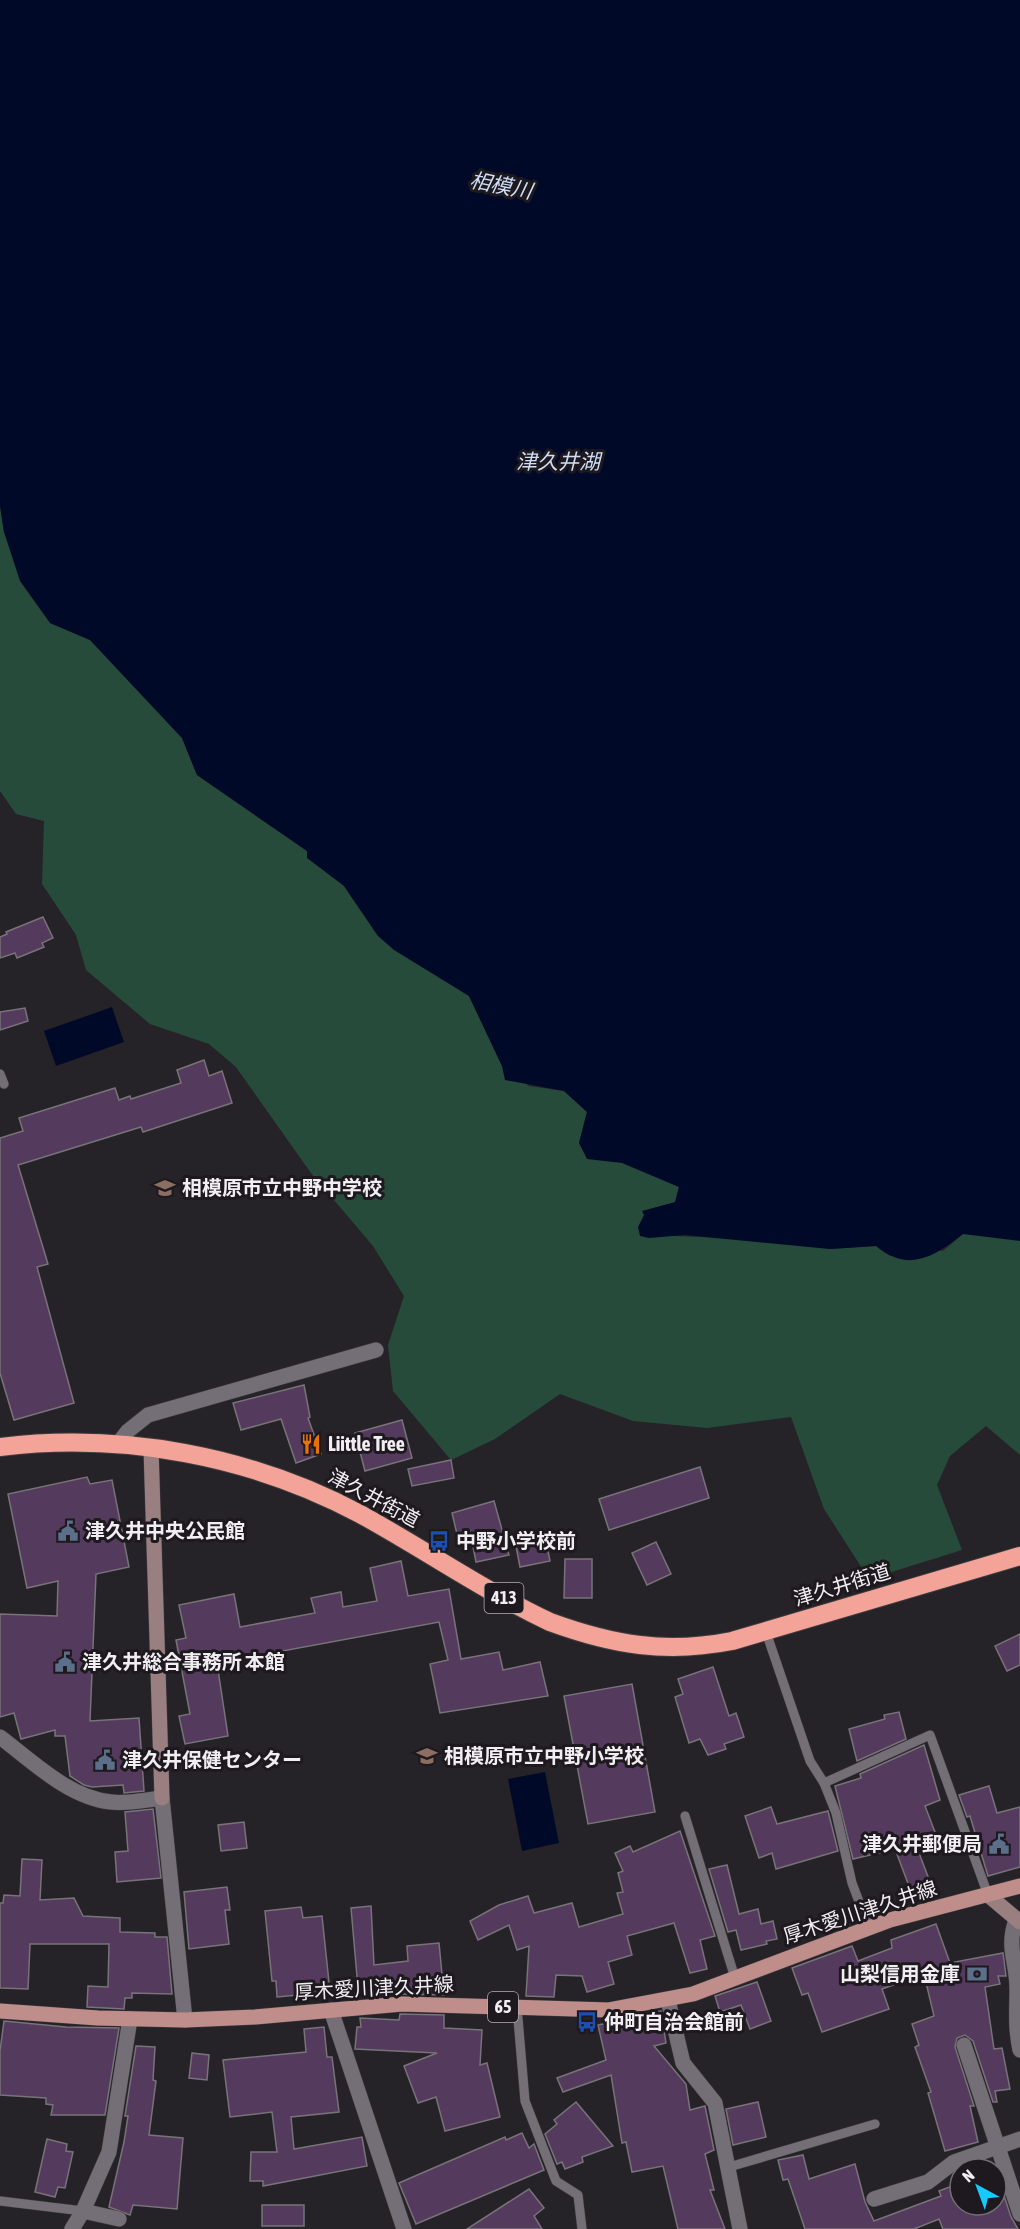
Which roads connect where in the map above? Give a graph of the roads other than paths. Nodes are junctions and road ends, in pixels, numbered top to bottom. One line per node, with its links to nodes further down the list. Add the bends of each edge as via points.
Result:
1 (0, 1074): 2 (lane)
2 (4, 1084)
3 (376, 1350): 4 (street, via 148,1415)
4 (117, 1445): 5 (highway, 津久井街道 / 413); 6 (highway, 津久井街道 / 413)
5 (0, 1447)
6 (151, 1448): 8 (highway, 津久井街道 / 413, via 232,1463 320,1494 526,1610 588,1636 634,1646 671,1648 714,1644); 11 (street)
7 (1020, 1556): 8 (highway, 津久井街道 / 413)
8 (766, 1632): 10 (lane, via 810,1761)
9 (0, 1737): 11 (street, via 84,1795 112,1802)
10 (824, 1783): 14 (lane, via 930,1736); 16 (lane)
11 (162, 1798): 23 (street)
12 (685, 1816): 17 (lane)
13 (1020, 1886): 14 (main road, 厚木愛川津久井線 / 65)
14 (988, 1895): 15 (street); 16 (main road, 厚木愛川津久井線 / 65)
15 (1018, 1921): 25 (street, via 1010,1936)
16 (869, 1928): 17 (main road, 厚木愛川津久井線 / 65)
17 (735, 1978): 18 (main road, 厚木愛川津久井線 / 65)
18 (668, 2000): 19 (main road, 厚木愛川津久井線 / 65, via 600,2010); 29 (street, via 683,2062 716,2103)
19 (517, 2007): 20 (main road, 厚木愛川津久井線 / 65, via 402,2004); 37 (lane, via 525,2101 556,2181 578,2195)
20 (331, 2010): 23 (main road, 厚木愛川津久井線 / 65); 36 (street)
21 (0, 2011): 22 (main road, 厚木愛川津久井線 / 65)
22 (130, 2019): 23 (main road, 厚木愛川津久井線 / 65); 32 (street, via 109,2152)
23 (185, 2020)
24 (964, 2045): 28 (street)
25 (1020, 2050)
26 (875, 2124): 29 (lane)
27 (1020, 2139): 28 (street)
28 (997, 2147): 30 (street, via 954,2162 928,2182); 33 (street)
29 (729, 2166): 38 (street)
30 (874, 2199)
31 (0, 2200): 32 (lane)
32 (84, 2211): 34 (street); 35 (street)
33 (1020, 2214)
34 (119, 2219)
35 (72, 2229)
36 (404, 2229)
37 (582, 2229)
38 (740, 2229)

